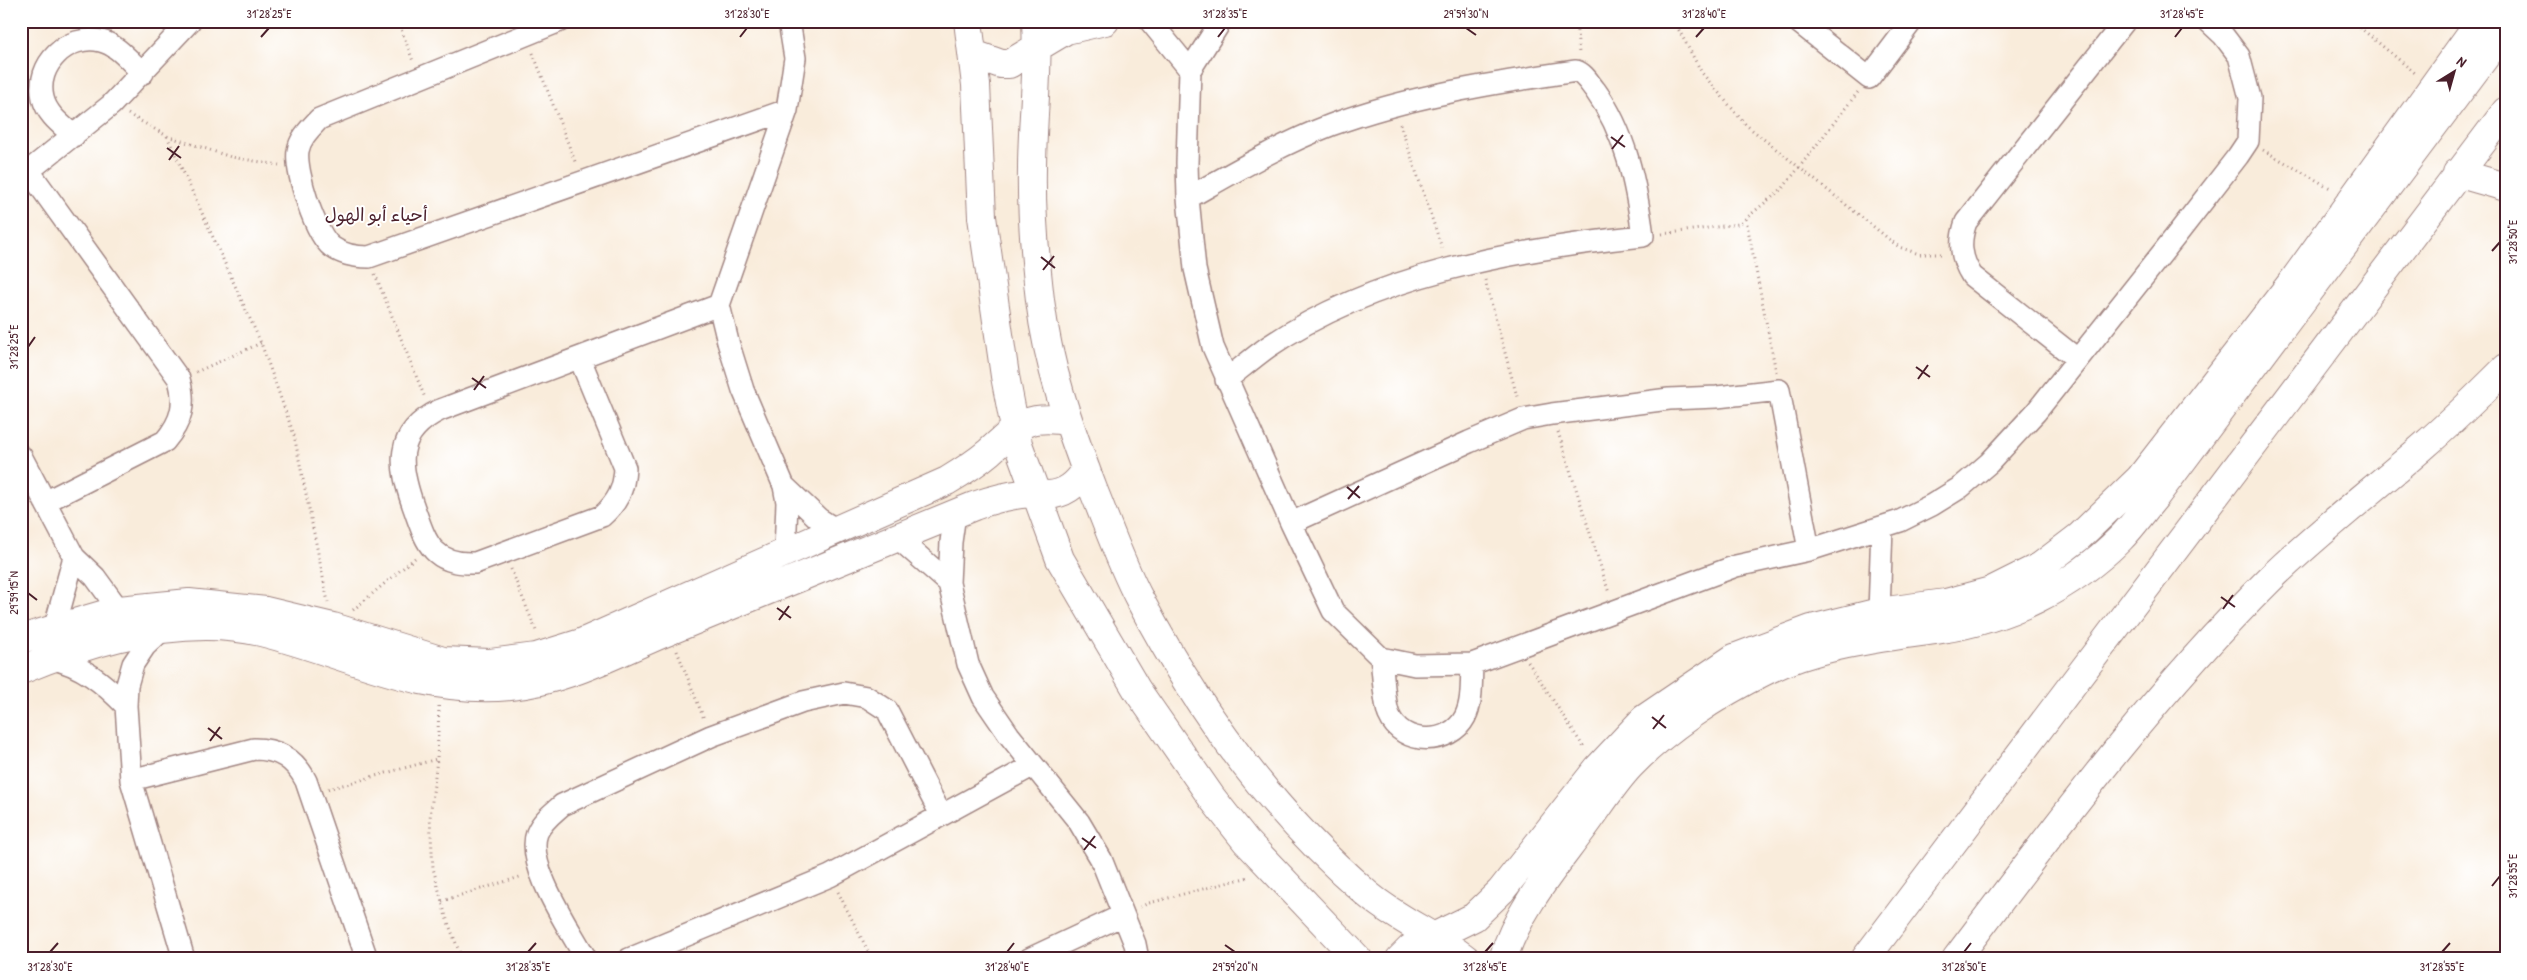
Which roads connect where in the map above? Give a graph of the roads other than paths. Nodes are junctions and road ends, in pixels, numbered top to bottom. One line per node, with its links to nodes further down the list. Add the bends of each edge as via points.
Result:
1 (190, 21): 17 (street)
2 (560, 21): 18 (street, via 319,119 306,133 298,150 297,168 322,237 343,253 369,257)
3 (789, 21): 18 (street, via 795,58)
4 (968, 21): 15 (street)
5 (1105, 21): 14 (street)
6 (1150, 21): 16 (street)
7 (1221, 21): 16 (street)
8 (1797, 21): 9 (street, via 1869,78)
9 (1912, 21)
10 (2125, 21): 27 (street, via 1966,222 1961,236 1960,250 1972,276)
11 (2208, 21): 27 (street, via 2224,35 2239,56 2250,98 2248,141)
12 (2480, 21): 47 (street, via 2296,277 2140,478 2079,537 2041,566 1991,590 1946,603)
13 (2506, 29): 71 (street, via 2155,497 2120,539 2050,593 2025,605 1994,617 1944,628 1834,647 1764,671 1694,714 1658,739 1628,768 1534,894)
14 (1036, 34): 15 (street, via 1019,59 1009,64); 30 (street, via 1032,170 1036,254 1049,360)
15 (973, 54): 31 (street, via 982,217)
16 (1190, 70): 24 (street)
17 (143, 74): 20 (street); 20 (street, via 116,47 101,41 69,44 56,53 42,82 43,98 49,113)
18 (787, 110): 25 (street)
19 (2506, 111): 21 (street)
20 (74, 136): 22 (street)
21 (2458, 173): 23 (street); 72 (street)
22 (25, 174): 36 (street, via 179,379 184,395 176,428 165,441)
23 (2506, 187)
24 (1188, 198): 29 (street, via 1195,269 1213,347); 29 (street, via 1259,158 1321,130 1393,105 1478,85 1580,73 1598,95 1621,137 1637,190 1643,236 1480,260 1370,295 1269,347)
25 (719, 305): 26 (street); 34 (street, via 743,390)
26 (580, 359): 26 (street, via 432,414 412,432 402,458 403,478 429,546 448,560 475,563 602,516 613,507 625,482 625,468)
27 (2077, 359): 39 (street, via 2036,412 1989,463 1961,487 1932,505)
28 (2506, 368): 73 (street, via 2426,445 2305,546 2213,639 2109,758)
29 (1226, 380): 38 (street)
30 (1068, 421): 31 (street, via 1046,419); 33 (street)
31 (1014, 428): 35 (street); 40 (street, via 989,452 947,481)
32 (21, 456): 36 (street)
33 (1086, 470): 35 (street, via 1080,480 1059,494); 61 (street, via 1139,598 1181,672 1226,740 1280,806 1341,871 1384,907)
34 (784, 486): 40 (street, via 819,519); 43 (street, via 787,502)
35 (1035, 492): 37 (street, via 996,498); 68 (street, via 1060,559 1137,690 1246,841)
36 (45, 502): 44 (street)
37 (955, 514): 41 (street); 45 (street)
38 (1291, 523): 42 (street, via 1523,420 1669,399 1779,390); 52 (street, via 1334,612)
39 (1882, 527): 42 (street); 47 (street)
40 (838, 531): 43 (street)
41 (899, 539): 45 (street); 55 (street, via 670,630 590,666 542,681 491,687)
42 (1809, 550): 53 (street, via 1736,566)
43 (785, 553): 55 (street, via 581,643 546,654)
44 (74, 557): 46 (street); 48 (street)
45 (949, 583): 57 (street, via 968,664 983,697)
46 (119, 610): 48 (street); 55 (street, via 189,603 266,611 333,627)
47 (1879, 612): 61 (street, via 1811,629 1734,658 1644,719 1598,768 1501,891 1474,917)
48 (54, 630): 50 (street)
49 (161, 631): 51 (street, via 130,635); 55 (street, via 197,626 260,632 390,674); 56 (street, via 133,664 126,684)
50 (21, 639)
51 (50, 658): 54 (street); 56 (street, via 67,661 84,670)
52 (1381, 658): 53 (street, via 1415,665); 53 (street, via 1389,715 1398,728 1425,740 1447,734 1464,719 1470,705)
53 (1472, 664)
54 (21, 670)
55 (441, 673)
56 (126, 706): 58 (street)
57 (1032, 766): 59 (street); 60 (street, via 1079,822 1101,859)
58 (130, 780): 62 (street); 63 (street, via 254,749 267,749 291,759 300,769 310,794)
59 (941, 815): 64 (street, via 887,710 867,697 844,693 828,695 711,736 562,804 546,818 537,833 534,852 539,872); 65 (street, via 830,876)
60 (1123, 915): 66 (street); 67 (street)
61 (1433, 937): 69 (street, via 1411,948); 70 (street)
62 (184, 959)
63 (367, 959)
64 (586, 959)
65 (629, 959)
66 (1029, 959)
67 (1138, 959)
68 (1358, 959)
69 (1400, 959)
70 (1466, 959)
71 (1503, 959)
72 (1865, 959)
73 (1956, 959)

